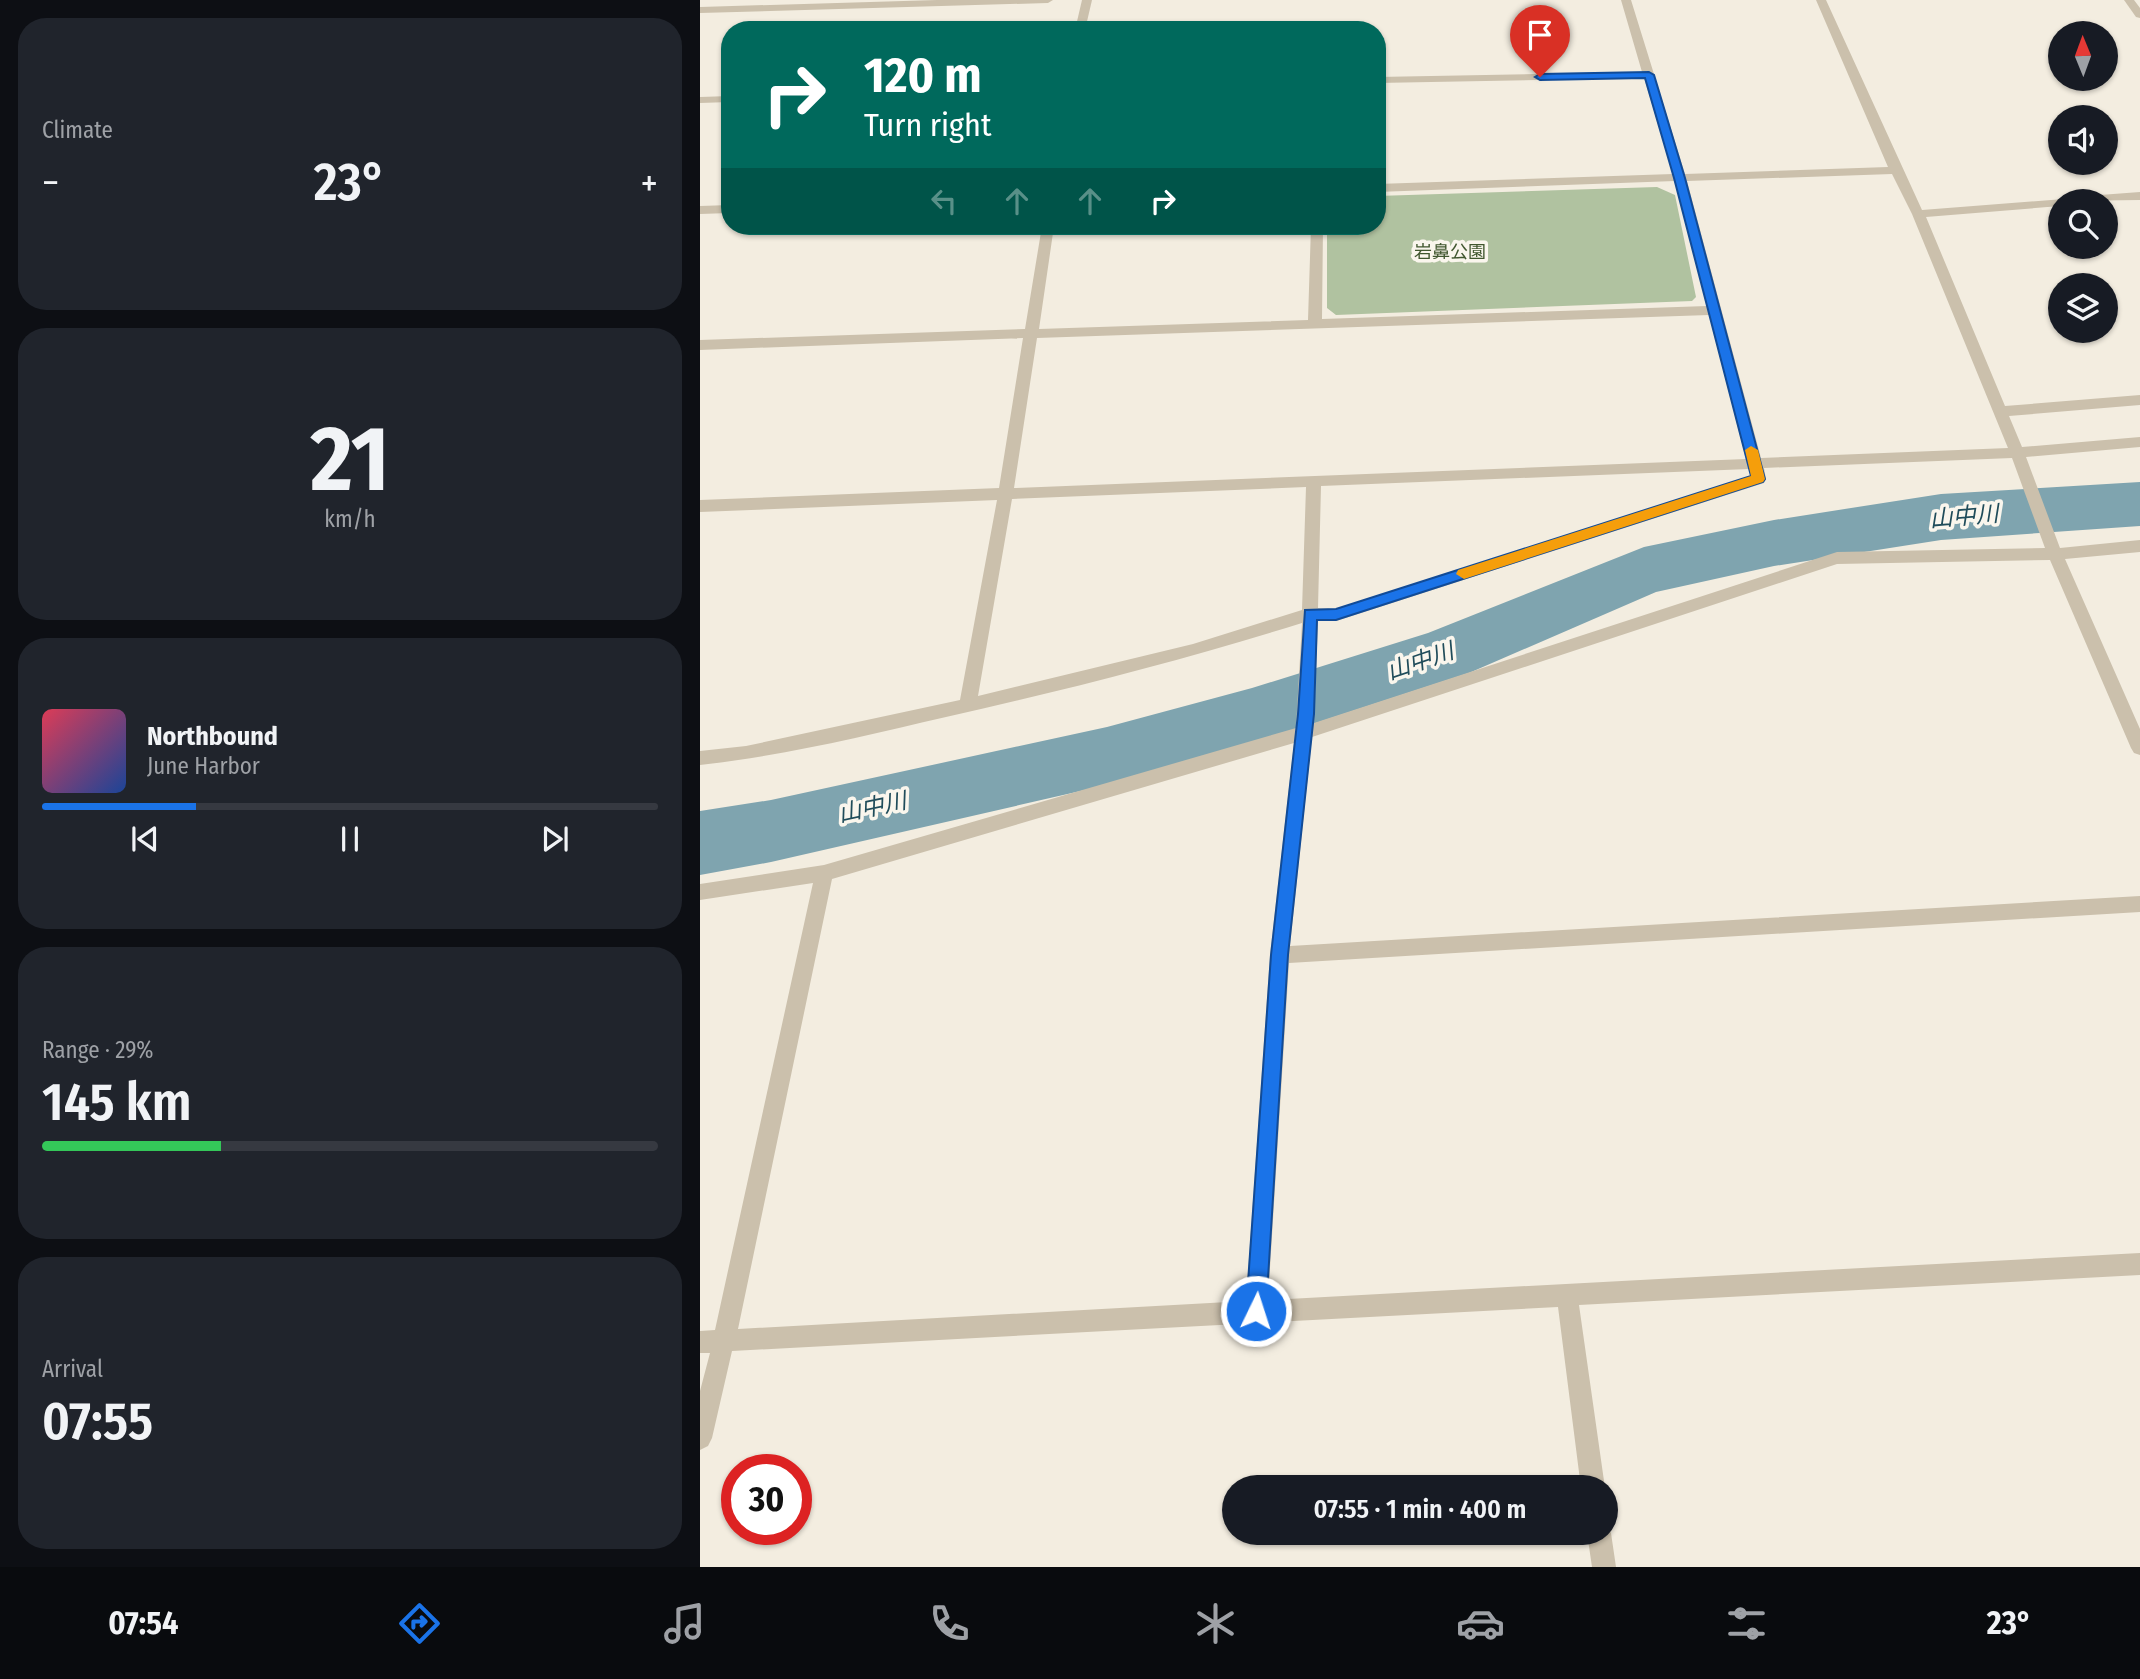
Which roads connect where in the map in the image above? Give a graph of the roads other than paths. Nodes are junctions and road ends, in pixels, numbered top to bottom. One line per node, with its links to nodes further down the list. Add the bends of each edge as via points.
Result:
1 (1048, 0): 6 (street)
2 (1087, 0): 8 (street)
3 (1626, 0): 9 (street)
4 (1821, 0): 13 (street)
5 (2129, 0): 7 (street)
6 (700, 10)
7 (2140, 15)
8 (1082, 21)
9 (1649, 75): 10 (street); 14 (street)
10 (1386, 80)
11 (721, 99): 12 (street)
12 (700, 100)
13 (1896, 170): 14 (street); 21 (street)
14 (1680, 178): 15 (street); 24 (street)
15 (1386, 188)
16 (2140, 196): 17 (street)
17 (2118, 198)
18 (2048, 203): 21 (street)
19 (721, 209): 20 (street)
20 (700, 210)
21 (1918, 214): 29 (street)
22 (1046, 235): 26 (street)
23 (1317, 235): 25 (street)
24 (1715, 310): 25 (street); 32 (street)
25 (1315, 323): 26 (street)
26 (1030, 334): 27 (street); 34 (street)
27 (700, 345)
28 (2140, 400): 29 (street)
29 (1998, 412): 31 (street)
30 (2140, 443): 31 (street)
31 (2019, 460): 32 (street); 37 (street)
32 (1755, 463): 33 (street); 38 (street, via 1759,479)
33 (1314, 481): 34 (street); 38 (street)
34 (1006, 492): 35 (street); 39 (street)
35 (700, 506)
36 (2140, 546): 37 (street)
37 (2055, 554): 40 (street, via 1837,558); 41 (street)
38 (1310, 622): 39 (street); 40 (street)
39 (968, 704): 42 (street, via 746,753)
40 (1305, 723): 43 (street); 46 (street)
41 (2140, 748)
42 (700, 758)
43 (824, 873): 44 (street); 50 (street)
44 (700, 892)
45 (2140, 904): 46 (street)
46 (1280, 955): 49 (street)
47 (2140, 1264): 48 (street)
48 (1567, 1295): 49 (street); 53 (street)
49 (1256, 1311): 50 (street)
50 (724, 1340): 51 (street); 52 (street)
51 (700, 1342)
52 (700, 1438)
53 (1591, 1475)
54 (1601, 1545): 55 (street)
55 (1604, 1567)

